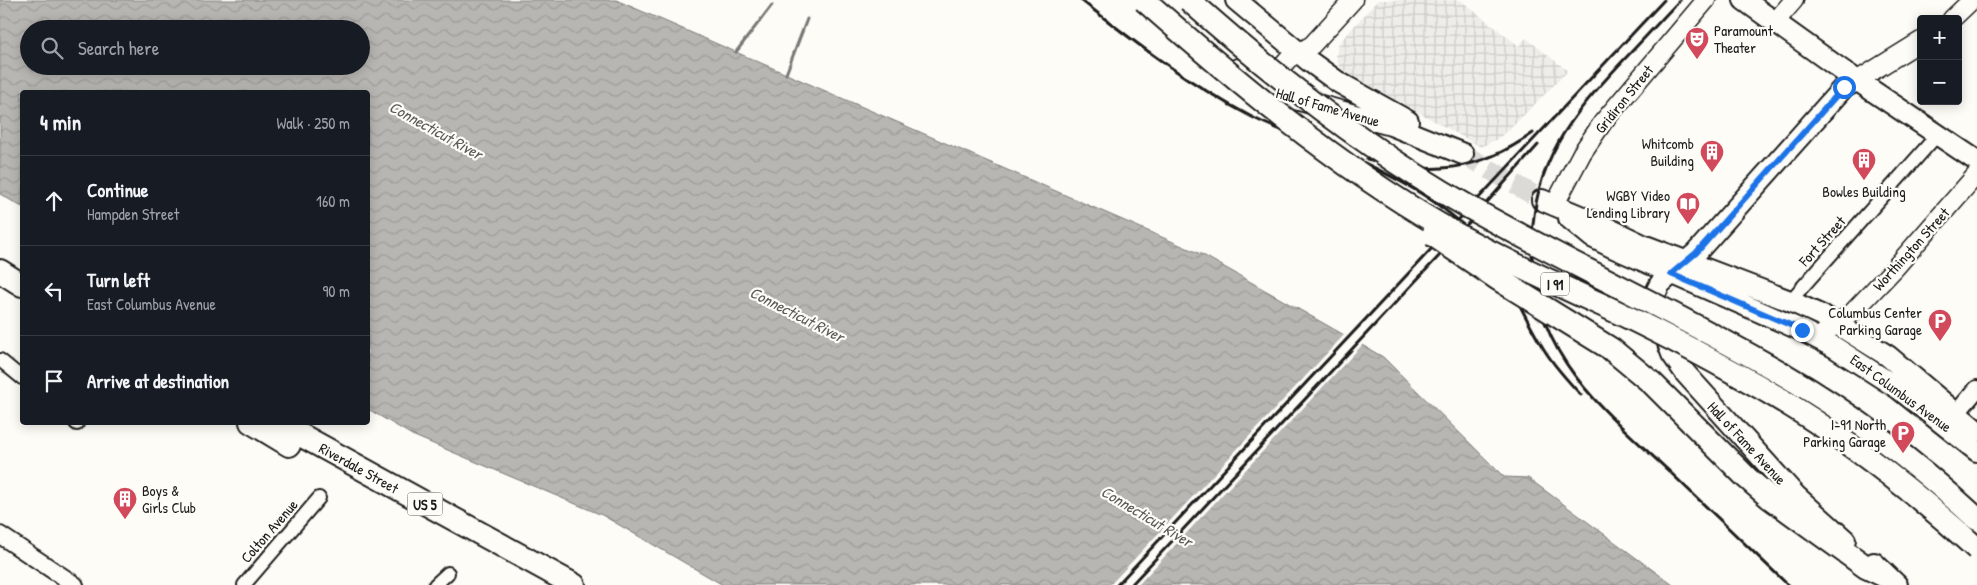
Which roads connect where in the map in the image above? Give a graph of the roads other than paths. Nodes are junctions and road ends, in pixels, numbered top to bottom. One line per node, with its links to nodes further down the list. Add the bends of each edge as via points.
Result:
1 (1144, 0): 18 (highway, I 91, bridge, via 1255,95)
2 (1160, 0): 15 (main road, Hall of Fame Avenue, via 1218,53); 26 (highway, bridge, via 1360,159 1456,221 1542,268)
3 (1189, 0): 38 (highway, I 91, bridge, via 1305,98 1409,170 1498,224 1784,375)
4 (1236, 0): 13 (main road)
5 (1706, 0): 20 (main road, Gridiron Street, via 1602,122)
6 (1744, 0): 11 (main road)
7 (1794, 0): 11 (main road)
8 (1972, 0): 10 (main road)
9 (1346, 2): 13 (main road, via 1312,45)
10 (1956, 15)
11 (1775, 22): 14 (main road)
12 (1917, 43): 14 (main road)
13 (1299, 52): 15 (main road); 15 (main road, Hall of Fame Avenue, via 1338,82 1463,154 1391,125 1281,96)
14 (1858, 80): 16 (main road); 23 (main road, Hall of Fame Avenue, via 1844,88)
15 (1258, 83)
16 (1938, 134): 17 (main road); 27 (street, Fort Street)
17 (1977, 161)
18 (1346, 164): 26 (highway, I 91, bridge, via 1441,225 1533,274); 45 (highway, bridge, via 1383,198 1442,242 1621,356 1769,497 1866,567)
19 (1977, 174): 28 (main road, Worthington Street, via 1894,270)
20 (1548, 203): 23 (main road, East Columbus Avenue, via 1643,245)
21 (0, 255): 22 (highway)
22 (20, 267)
23 (1679, 267): 27 (main road, East Columbus Avenue); 29 (main road, East Columbus Avenue); 45 (main road, Hall of Fame Avenue, via 1660,284 1653,298 1676,361 1707,400 1796,496)
24 (0, 271): 25 (highway)
25 (20, 284)
26 (1590, 299): 43 (highway, I 91, bridge, via 1735,373 1806,415 1866,456)
27 (1790, 301): 28 (main road, East Columbus Avenue)
28 (1837, 324): 29 (main road, Worthington Street); 33 (main road, East Columbus Avenue, via 1888,356)
29 (1817, 338): 33 (main road, East Columbus Avenue)
30 (0, 360): 31 (street)
31 (20, 376)
32 (1977, 389): 33 (street)
33 (1951, 420): 36 (main road, East Columbus Avenue); 37 (main road, East Columbus Avenue)
34 (256, 425): 49 (highway, Riverdale Street / US 5)
35 (282, 425): 50 (highway, Riverdale Street / US 5)
36 (1977, 431)
37 (1977, 451)
38 (1911, 462): 40 (highway, bridge); 41 (highway, I 91, bridge)
39 (319, 498): 47 (street, Colton Avenue)
40 (1977, 506)
41 (1977, 519)
42 (0, 535): 46 (street)
43 (1977, 549)
44 (448, 573): 48 (street)
45 (1891, 580)
46 (76, 585)
47 (244, 585)
48 (435, 585)
49 (545, 585)
50 (574, 585)

